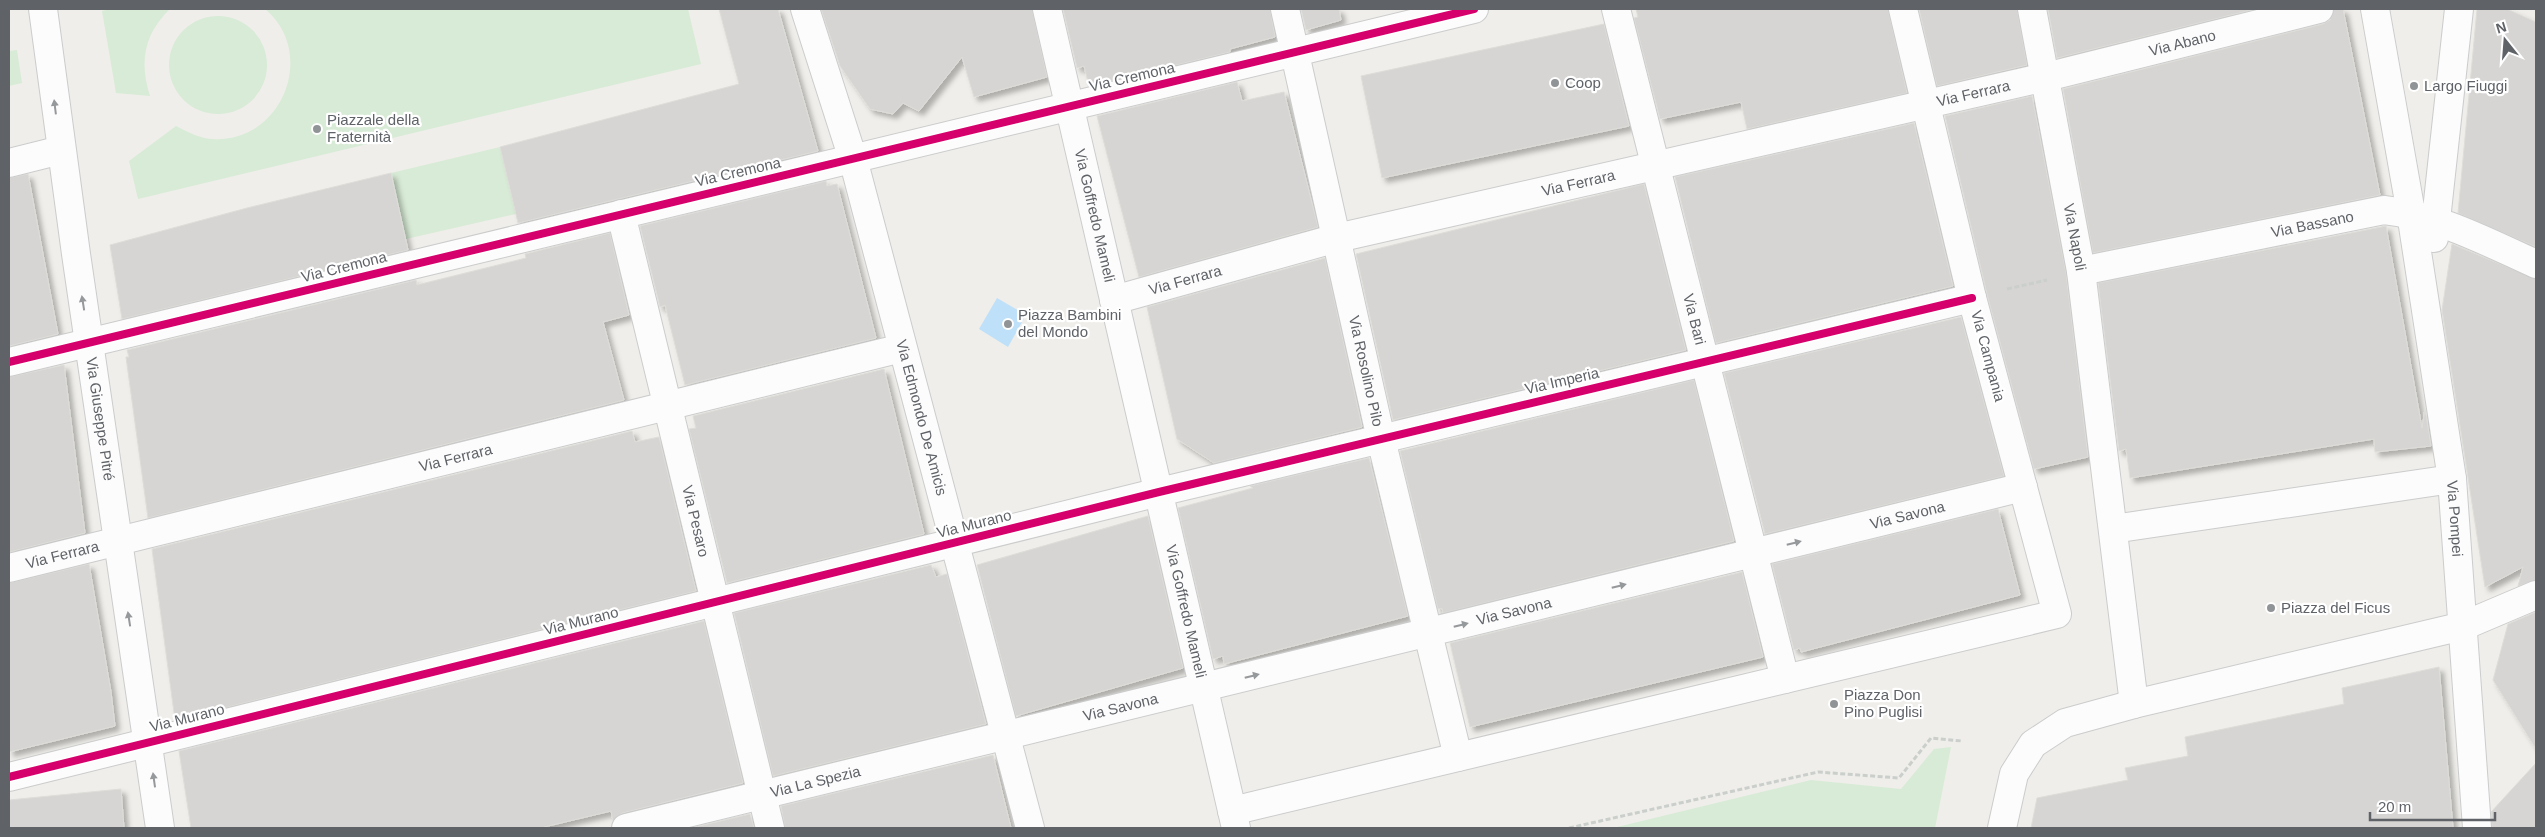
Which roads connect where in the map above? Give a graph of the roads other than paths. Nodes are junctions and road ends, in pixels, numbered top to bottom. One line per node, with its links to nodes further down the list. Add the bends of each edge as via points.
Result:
1 (43, 9): 17 (street, Via Giuseppe Pitré, one-way to 1)
2 (805, 9): 18 (street, Via Edmondo De Amicis)
3 (1047, 9): 16 (street, Via Goffredo Mameli)
4 (1285, 9): 13 (street, Via Rosolino Pilo)
5 (1474, 9): 13 (street, Via Cremona)
6 (1616, 9): 20 (street, Via Bari)
7 (1903, 9): 15 (street, Via Campania)
8 (2032, 9): 14 (street, Via Napoli)
9 (2318, 9): 12 (street, Via Abano)
10 (2375, 9): 22 (street)
11 (2459, 9): 22 (street)
12 (2251, 17): 14 (street, Via Abano)
13 (1296, 52): 16 (street, Via Cremona); 23 (street, Via Rosolino Pilo)
14 (2046, 77): 15 (street, Via Ferrara); 25 (street, Via Napoli)
15 (1926, 105): 20 (street, Via Ferrara); 26 (street, Via Campania)
16 (1069, 106): 18 (street, Via Cremona); 27 (street, Via Goffredo Mameli)
17 (61, 150): 19 (street); 28 (street, Via Giuseppe Pitré, one-way to 17)
18 (853, 159): 21 (street, Via Cremona); 29 (street, Via Edmondo De Amicis)
19 (9, 163)
20 (1655, 166): 23 (street, Via Ferrara); 31 (street, Via Bari)
21 (621, 214): 28 (street, Via Cremona); 32 (street, Via Pesaro)
22 (2424, 217): 24 (street, Via Bassano); 25 (street, Via Bassano, via 2384,210); 34 (street, Via Pompei, via 2424,295)
23 (1337, 238): 27 (street, Via Ferrara); 33 (street, Via Rosolino Pilo)
24 (2536, 264)
25 (2081, 271): 37 (street, Via Napoli)
26 (1972, 298): 31 (street, Via Imperia); 35 (street, Via Campania)
27 (1114, 300): 36 (street, Via Goffredo Mameli)
28 (89, 342): 30 (street, Via Cremona); 38 (street, Via Giuseppe Pitré)
29 (902, 348): 32 (street, Via Ferrara); 39 (street, Via Edmondo De Amicis)
30 (9, 362)
31 (1704, 362): 33 (street, Via Imperia); 40 (street, Via Bari)
32 (667, 406): 38 (street, Via Ferrara); 43 (street, Via Pesaro)
33 (1381, 439): 36 (street, Via Imperia); 45 (street, Via Rosolino Pilo)
34 (2452, 478): 37 (street); 44 (street, Via Pompei)
35 (2023, 487): 40 (street, Via Savona, one-way to 35); 46 (street, Via Campania, via 2056,614)
36 (1159, 492): 39 (street, Via Murano); 47 (street, Via Goffredo Mameli)
37 (2113, 529): 48 (street, Via Napoli)
38 (117, 541): 41 (street, Via Ferrara); 50 (street, Via Giuseppe Pitré, one-way to 38)
39 (953, 543): 43 (street, Via Murano); 49 (street, Via Edmondo De Amicis)
40 (1753, 554): 45 (street, Via Savona, one-way to 40); 46 (street, Via Bari)
41 (9, 568)
42 (2536, 595): 44 (street)
43 (715, 602): 50 (street, Via Murano); 53 (street, Via Pesaro)
44 (2463, 626): 48 (street); 60 (street, Via Pompei)
45 (1429, 633): 47 (street, Via Savona, one-way to 45); 51 (street, Via Rosolino Pilo)
46 (1782, 668): 51 (street)
47 (1205, 687): 49 (street, Via Savona); 54 (street, Via Goffredo Mameli)
48 (2134, 704): 59 (street, via 2065,723 2033,744 2014,774)
49 (1006, 736): 53 (street, Via La Spezia); 58 (street, Via Edmondo De Amicis)
50 (148, 742): 52 (street, Via Murano); 55 (street, Via Giuseppe Pitré, one-way to 50)
51 (1456, 744): 54 (street)
52 (9, 777)
53 (762, 794): 56 (street, Via La Spezia); 57 (street, Via Pesaro)
54 (1234, 820)
55 (160, 828)
56 (626, 828)
57 (770, 828)
58 (1030, 828)
59 (2002, 828)
60 (2477, 828)

